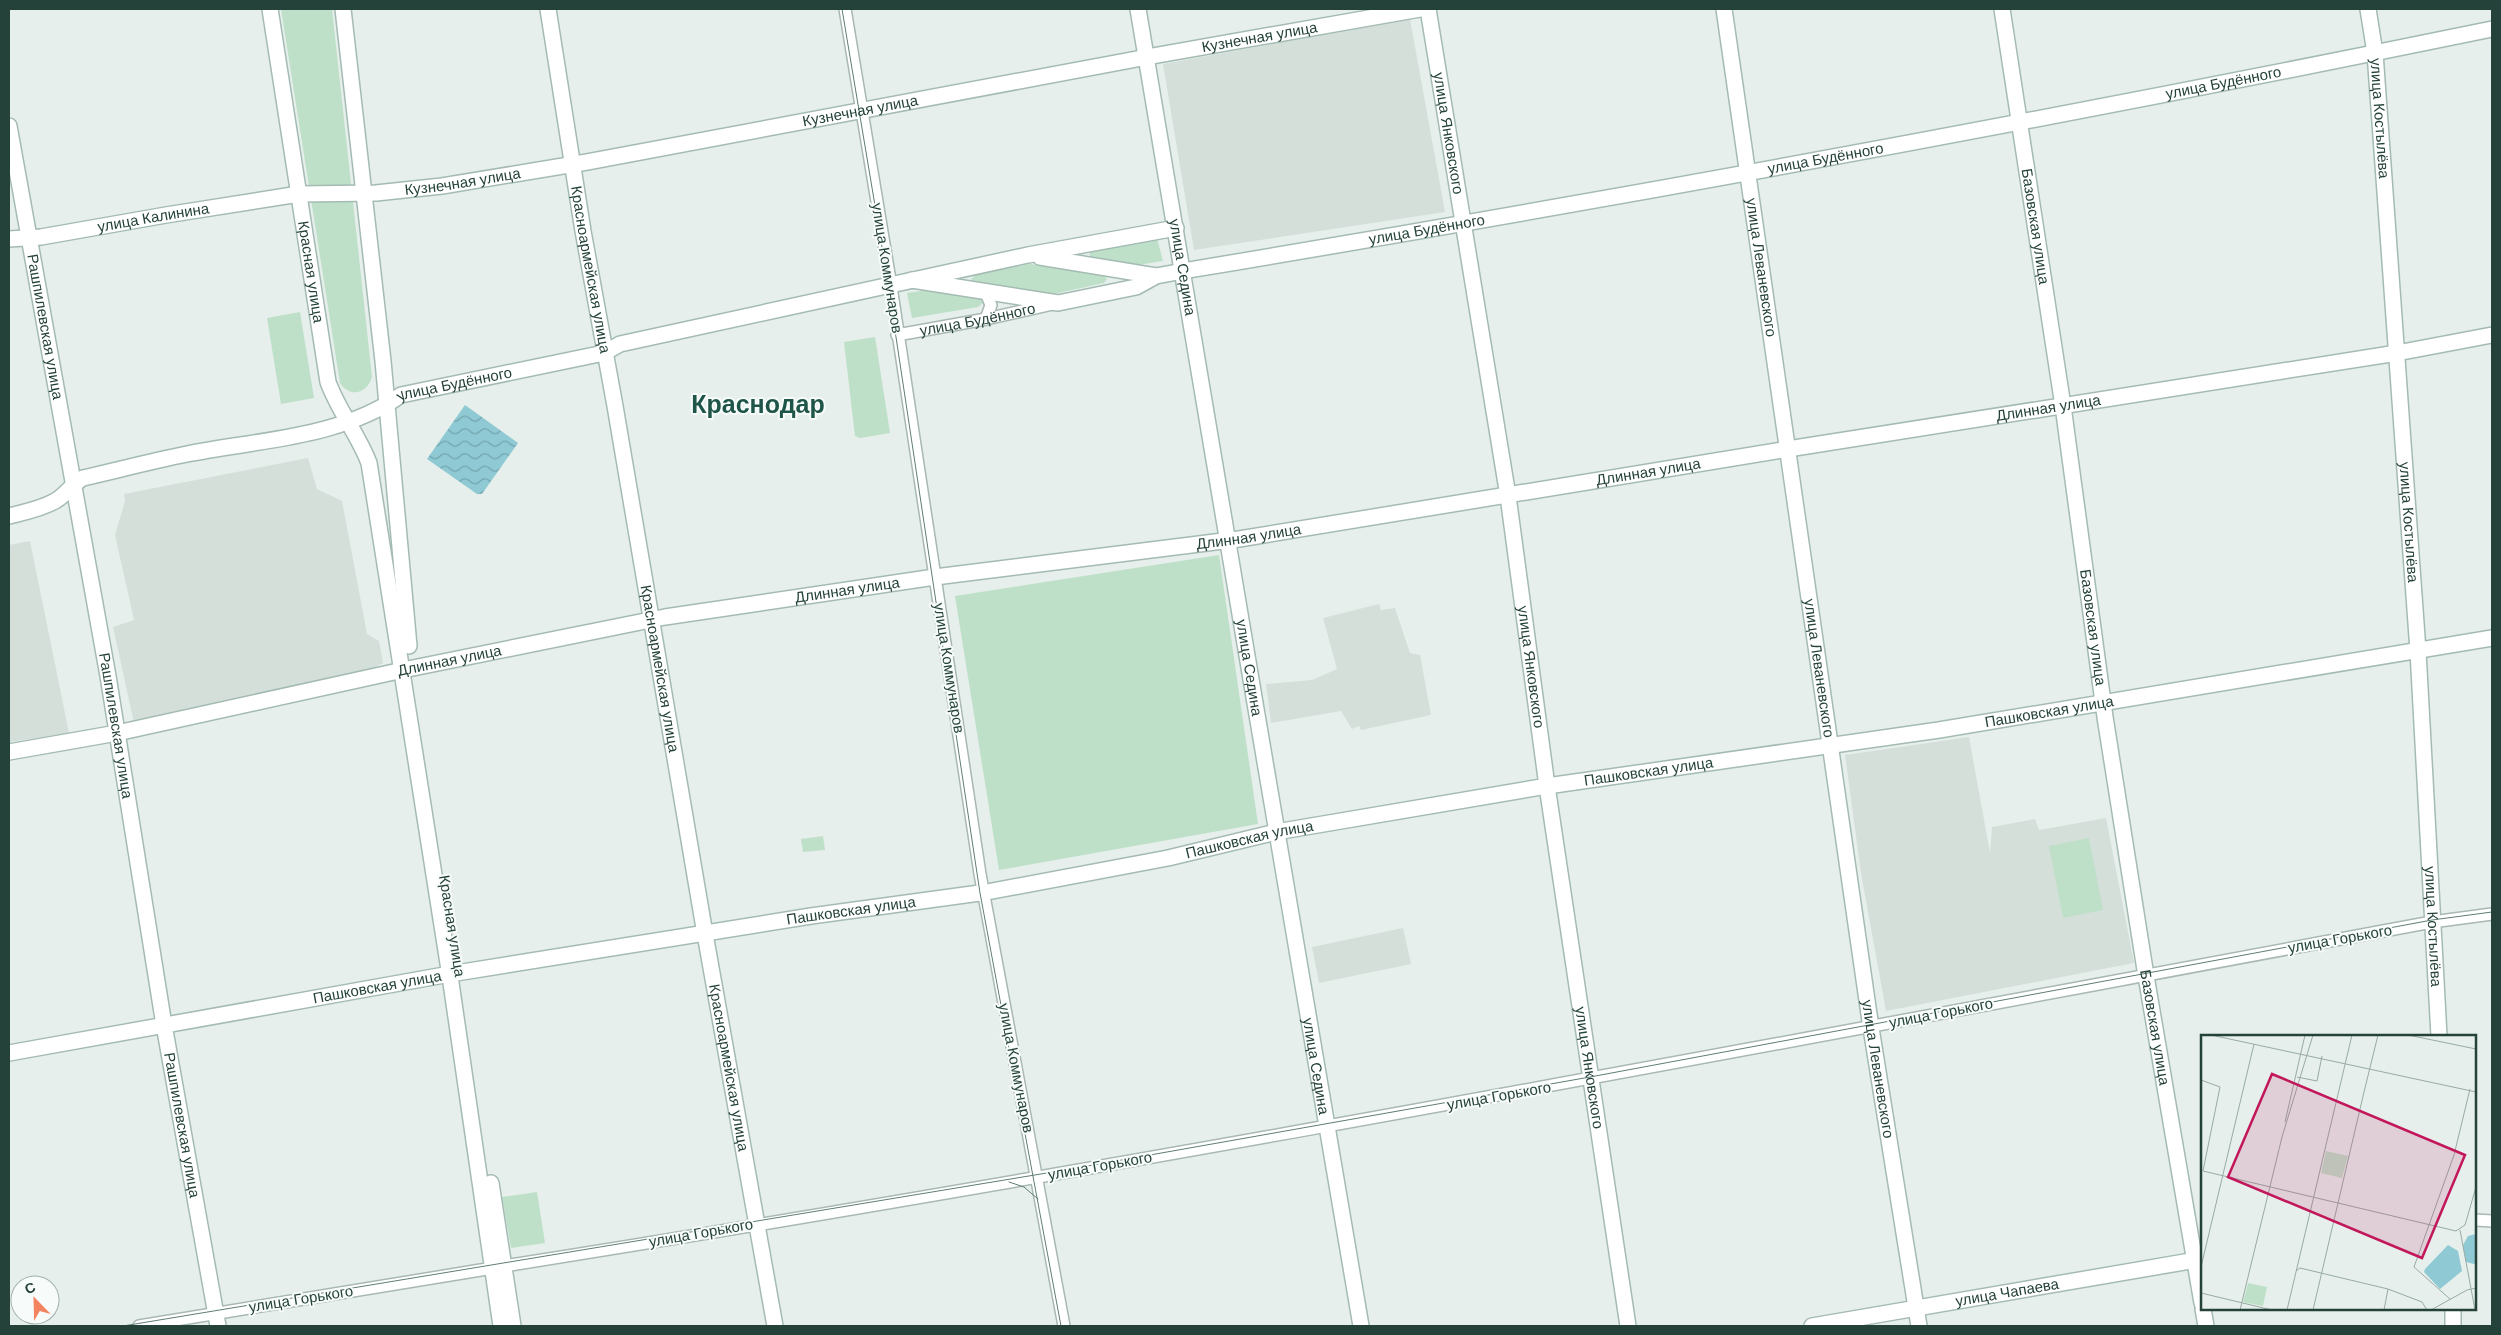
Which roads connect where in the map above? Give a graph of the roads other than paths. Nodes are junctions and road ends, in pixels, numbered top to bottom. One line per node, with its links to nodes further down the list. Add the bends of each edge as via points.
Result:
1 (270, 9): 20 (street, Красная улица)
2 (343, 9): 19 (street, Красная улица)
3 (548, 9): 17 (street, Красноармейская улица)
4 (845, 9): 14 (street, улица Коммунаров)
5 (1138, 9): 13 (street, улица Седина)
6 (1420, 9): 13 (street, Кузнечная улица)
7 (1428, 9): 21 (street, улица Янковского)
8 (1724, 9): 18 (street, улица Леваневского)
9 (2002, 9): 15 (street, Базовская улица)
10 (2368, 9): 12 (street, улица Костылёва)
11 (2492, 29): 12 (street, улица Будённого)
12 (2375, 53): 15 (street, улица Будённого); 36 (street, улица Костылёва)
13 (1147, 57): 14 (street, Кузнечная улица); 22 (street, улица Седина)
14 (862, 110): 17 (street, Кузнечная улица); 29 (street, улица Коммунаров)
15 (2019, 123): 18 (street, улица Будённого); 38 (street, Базовская улица)
16 (9, 126): 24 (street, Рашпилевская улица)
17 (572, 164): 19 (street, Кузнечная улица, via 442,186); 35 (street, Красноармейская улица)
18 (1748, 172): 21 (street, улица Будённого); 40 (street, улица Леваневского)
19 (363, 193): 20 (street, Кузнечная улица); 37 (street, Красная улица)
20 (299, 194): 24 (street, улица Калинина); 39 (street, Красная улица, via 328,382)
21 (1464, 223): 26 (street, улица Будённого); 42 (street, улица Янковского)
22 (1176, 228): 25 (street, улица Будённого); 26 (street, улица Седина)
23 (9, 239): 24 (street, улица Калинина)
24 (28, 239): 41 (street, Рашпилевская улица)
25 (1028, 255): 27 (street, улица Будённого); 28 (street, улица Будённого)
26 (1184, 271): 27 (street, улица Будённого); 46 (street, улица Седина)
27 (1156, 276): 31 (street, улица Будённого, via 1136,287)
28 (912, 280): 29 (street, улица Будённого); 30 (street, улица Будённого)
29 (889, 285): 33 (street, улица Коммунаров); 35 (street, улица Будённого, via 620,344)
30 (986, 293): 31 (street, улица Будённого); 32 (street, via 991,304)
31 (1058, 303): 32 (street, улица Будённого)
32 (986, 319): 33 (street, улица Будённого)
33 (897, 334): 47 (street, улица Коммунаров)
34 (2492, 335): 36 (street, Длинная улица)
35 (604, 353): 37 (street, улица Будённого, via 401,395); 48 (street, Красноармейская улица)
36 (2396, 353): 38 (street, Длинная улица); 50 (street, улица Костылёва)
37 (386, 406): 39 (street, улица Будённого); 44 (street, Красная улица)
38 (2063, 406): 40 (street, Длинная улица); 52 (street, Базовская улица)
39 (346, 422): 41 (street, улица Будённого, via 159,460 83,478); 45 (street, Красная улица, via 369,463)
40 (1788, 449): 42 (street, Длинная улица); 54 (street, улица Леваневского)
41 (72, 484): 43 (street, улица Будённого, via 57,500 33,511); 53 (street, Рашпилевская улица)
42 (1508, 496): 46 (street, Длинная улица); 56 (street, улица Янковского)
43 (9, 516)
44 (398, 524): 45 (street); 51 (street, Красная улица)
45 (378, 527): 51 (street, Красная улица)
46 (1229, 541): 47 (street, Длинная улица); 57 (street, улица Седина)
47 (936, 577): 48 (street, Длинная улица); 58 (street, улица Коммунаров)
48 (652, 621): 51 (street, Длинная улица); 61 (street, Красноармейская улица)
49 (2492, 638): 50 (street, Пашковская улица)
50 (2418, 651): 52 (street, Пашковская улица); 60 (street, улица Костылёва)
51 (408, 669): 53 (street, Длинная улица); 62 (street, Красная улица)
52 (2104, 704): 54 (street, Пашковская улица); 63 (street, Базовская улица)
53 (117, 733): 55 (street, Длинная улица); 64 (street, Рашпилевская улица)
54 (1830, 746): 56 (street, Пашковская улица); 65 (street, улица Леваневского)
55 (9, 752)
56 (1547, 786): 57 (street, Пашковская улица); 68 (street, улица Янковского)
57 (1276, 832): 58 (street, Пашковская улица, via 1168,858); 69 (street, улица Седина)
58 (984, 893): 61 (street, Пашковская улица); 70 (street, улица Коммунаров)
59 (2492, 914): 60 (street, улица Горького)
60 (2432, 922): 63 (street, улица Горького); 66 (street, улица Костылёва)
61 (705, 934): 62 (street, Пашковская улица); 73 (street, Красноармейская улица)
62 (454, 973): 64 (street, Пашковская улица); 75 (street, Красная улица)
63 (2146, 974): 65 (street, улица Горького); 74 (street, Базовская улица)
64 (164, 1025): 67 (street, Пашковская улица); 80 (street, Рашпилевская улица)
65 (1871, 1026): 68 (street, улица Горького); 77 (street, улица Леваневского)
66 (2439, 1035)
67 (9, 1053)
68 (1591, 1080): 69 (street, улица Горького); 87 (street, улица Янковского)
69 (1326, 1127): 70 (street, улица Горького); 86 (street, улица Седина)
70 (1037, 1178): 73 (street, улица Горького); 85 (street, улица Коммунаров)
71 (2476, 1220): 72 (street)
72 (2492, 1221)
73 (758, 1224): 75 (street, улица Горького); 84 (street, Красноармейская улица)
74 (2199, 1260): 76 (street, Базовская улица); 77 (street, улица Чапаева)
75 (498, 1267): 80 (street, улица Горького); 82 (street, Красная улица); 83 (street, Красная улица)
76 (2201, 1289)
77 (1916, 1308): 88 (street, улица Чапаева); 89 (street, улица Леваневского)
78 (2203, 1310): 90 (street)
79 (2453, 1310): 91 (street)
80 (216, 1320): 81 (street, улица Горького)
81 (138, 1326)
82 (501, 1326)
83 (513, 1326)
84 (775, 1326)
85 (1064, 1326)
86 (1362, 1326)
87 (1628, 1326)
88 (1812, 1326)
89 (1919, 1326)
90 (2206, 1326)
91 (2453, 1326)

